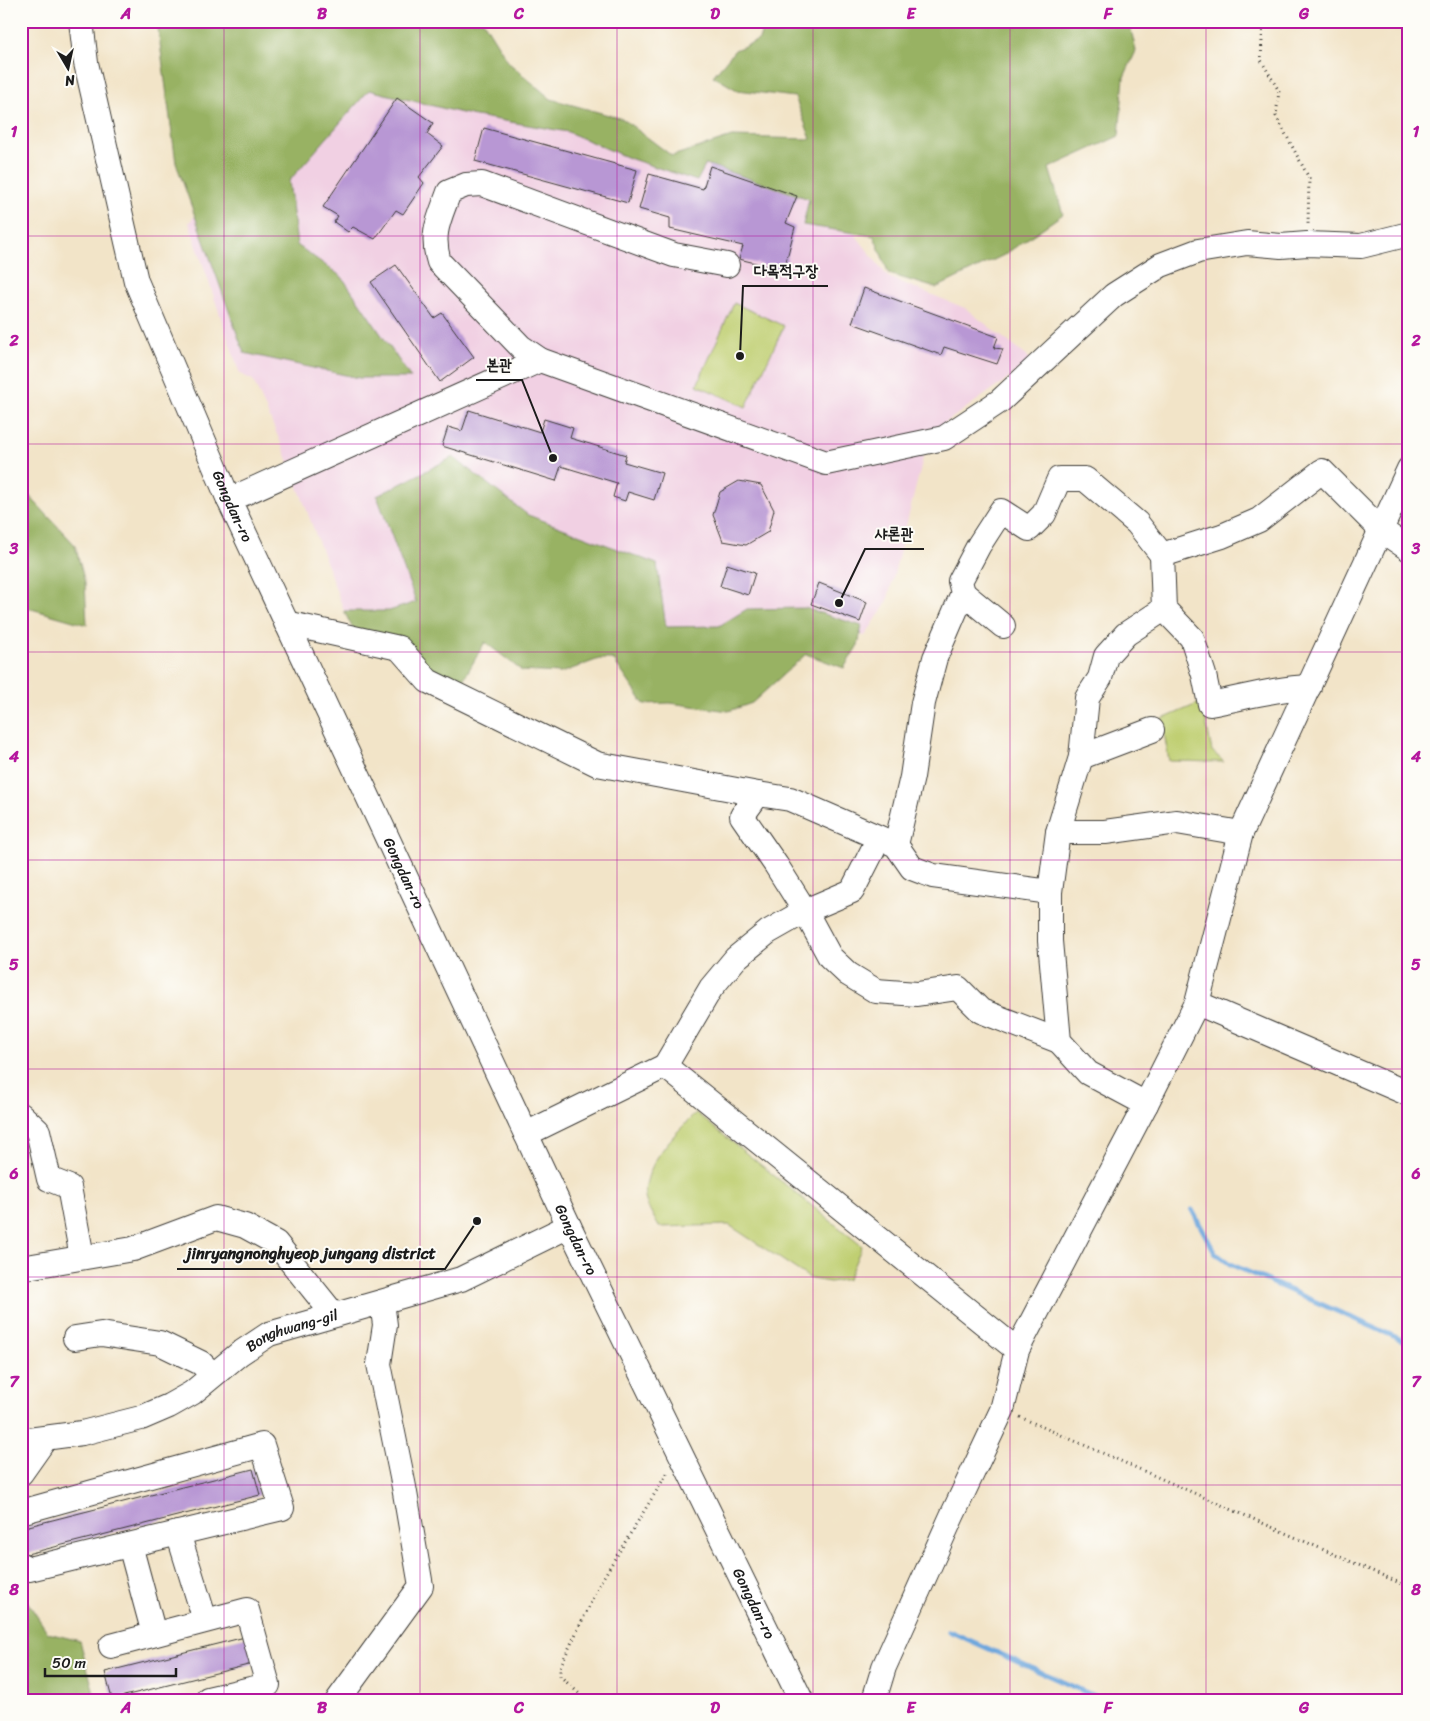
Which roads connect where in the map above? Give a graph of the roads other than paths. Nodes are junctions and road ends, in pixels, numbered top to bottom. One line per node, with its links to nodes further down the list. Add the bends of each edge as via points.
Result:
1 (81, 21): 6 (street, Gongdan-ro, via 86,63 136,281)
2 (1409, 234): 4 (street, via 1361,246 1248,243 1198,250 1161,265 1114,295 1000,401 944,438 826,462)
3 (727, 264): 4 (street, via 674,255 482,184 466,185 449,192 436,229 434,247 439,262 521,347)
4 (540, 360): 6 (street)
5 (1409, 469): 7 (street)
6 (228, 500): 12 (street, Gongdan-ro)
7 (1381, 530): 8 (street); 9 (street, via 1322,471 1259,520); 14 (street)
8 (1409, 549)
9 (1162, 555): 10 (street, via 1137,523 1085,479 1059,479 1044,514 1030,529 1001,511 960,581); 11 (street)
10 (963, 593): 13 (street); 20 (street, via 935,658 923,703 912,777)
11 (1164, 608): 14 (street, via 1192,638 1210,704 1285,687); 16 (street, via 1126,634 1106,656 1100,678 1087,698)
12 (286, 623): 17 (street, via 398,648 428,681 597,764); 29 (street, Gongdan-ro)
13 (1003, 626)
14 (1309, 687): 19 (street)
15 (1152, 730): 16 (street)
16 (1081, 757): 18 (street)
17 (758, 794): 20 (street, via 790,799); 22 (street, via 742,816)
18 (1058, 832): 19 (street, via 1105,832 1177,822); 21 (street)
19 (1241, 833): 23 (street)
20 (888, 842): 21 (street, via 912,868 933,876); 22 (street, via 852,891)
21 (1050, 892): 24 (street, via 1050,941)
22 (806, 911): 24 (street, via 830,957 848,974 876,991 917,994 958,988 982,1011); 25 (street, via 768,932 736,958 711,988)
23 (1197, 1003): 26 (street); 27 (street)
24 (1059, 1041): 27 (street, via 1088,1073)
25 (665, 1066): 29 (street); 36 (street)
26 (1409, 1094)
27 (1146, 1104): 36 (street)
28 (21, 1116): 31 (street, via 38,1131 49,1179 69,1187)
29 (526, 1134): 30 (street, Gongdan-ro)
30 (569, 1226): 33 (street, Bonghwang-gil, via 461,1279); 50 (street, Gongdan-ro)
31 (82, 1257): 32 (street); 34 (street, via 134,1249 216,1218 245,1226 276,1243)
32 (21, 1268)
33 (382, 1302): 34 (street, Bonghwang-gil); 49 (street, via 385,1325 379,1364 421,1586)
34 (334, 1315): 37 (street, Bonghwang-gil, via 269,1334)
35 (76, 1338): 37 (street, via 101,1334 160,1343 201,1363)
36 (1017, 1350): 51 (street, via 1002,1410 884,1667)
37 (213, 1375): 38 (street, Bonghwang-gil, via 192,1393 141,1418)
38 (46, 1439): 39 (street, Bonghwang-gil); 40 (street)
39 (21, 1441)
40 (21, 1473)
41 (21, 1512): 42 (street, via 262,1445 282,1508)
42 (178, 1533): 43 (street); 45 (street)
43 (130, 1545): 44 (street, via 29,1569); 46 (street)
44 (21, 1565)
45 (204, 1620): 46 (street); 48 (street, via 247,1610 268,1685)
46 (154, 1634): 47 (street)
47 (111, 1646)
48 (208, 1699)
49 (338, 1700)
50 (801, 1700)
51 (874, 1700)

